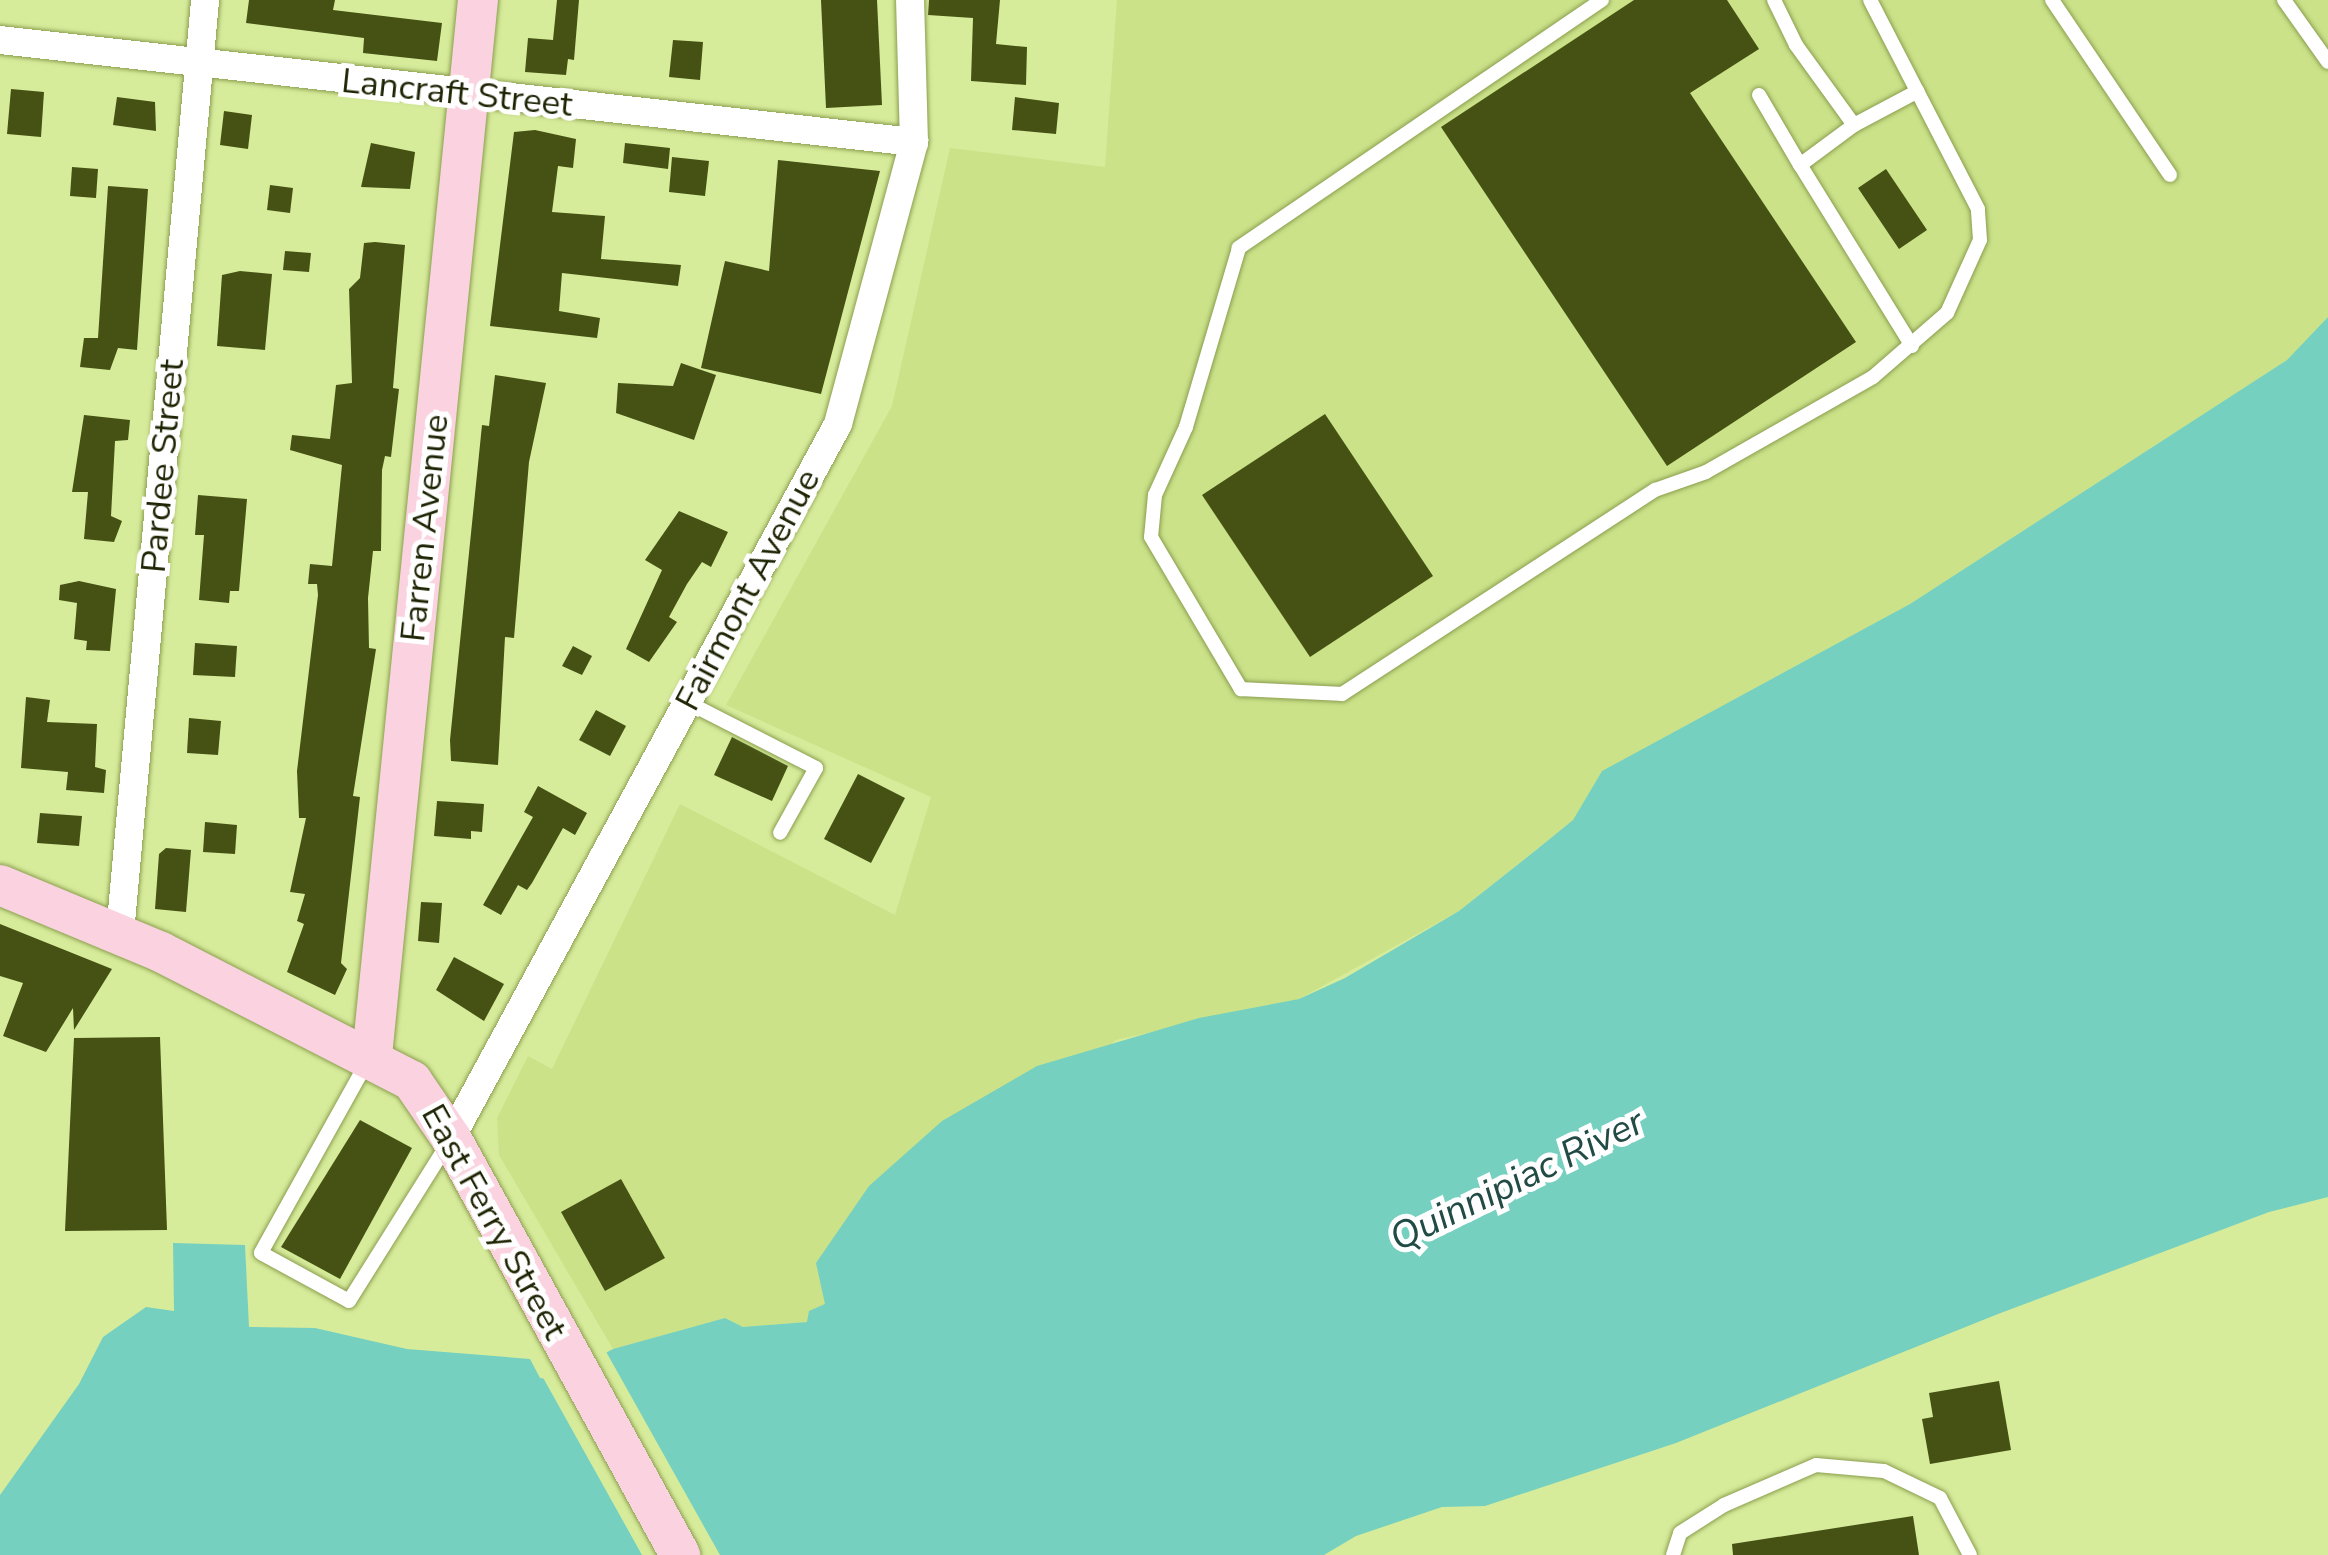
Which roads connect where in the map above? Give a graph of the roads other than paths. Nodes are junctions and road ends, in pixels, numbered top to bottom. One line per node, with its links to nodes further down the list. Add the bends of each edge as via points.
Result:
1 (204, 0): 11 (street, Pardee Street)
2 (478, 0): 13 (main road, Farren Avenue)
3 (910, 0): 16 (street, Fairmont Avenue)
4 (1602, 0): 19 (lane, via 1239,248 1186,427 1155,496 1151,537 1241,689 1342,694 1655,490 1706,472 1873,377)
5 (1774, 0): 15 (lane, via 1796,46)
6 (1870, 0): 12 (lane)
7 (2052, 0): 18 (lane)
8 (2284, 0): 10 (lane)
9 (0, 40): 11 (street, Lancraft Street)
10 (2328, 62)
11 (200, 66): 13 (street, Lancraft Street); 23 (street, Pardee Street)
12 (1918, 91): 15 (lane); 19 (lane, via 1978,209 1980,240 1947,313)
13 (468, 93): 16 (street, Lancraft Street); 24 (main road, Farren Avenue)
14 (1759, 94): 17 (lane)
15 (1854, 125): 17 (lane)
16 (914, 142): 20 (street, Fairmont Avenue, via 838,424)
17 (1800, 165): 19 (lane)
18 (2170, 175)
19 (1912, 346)
20 (687, 702): 21 (lane, via 816,768); 25 (street, Fairmont Avenue)
21 (780, 834)
22 (0, 885): 23 (main road, East Ferry Street)
23 (120, 933): 24 (main road, East Ferry Street)
24 (372, 1056): 25 (main road, East Ferry Street, via 412,1081); 25 (lane, via 261,1252 350,1301)
25 (451, 1138): 26 (main road, East Ferry Street)
26 (680, 1555)
27 (1672, 1555): 28 (lane, via 1680,1533 1724,1504 1816,1465 1884,1471 1940,1498)
28 (1970, 1555)

